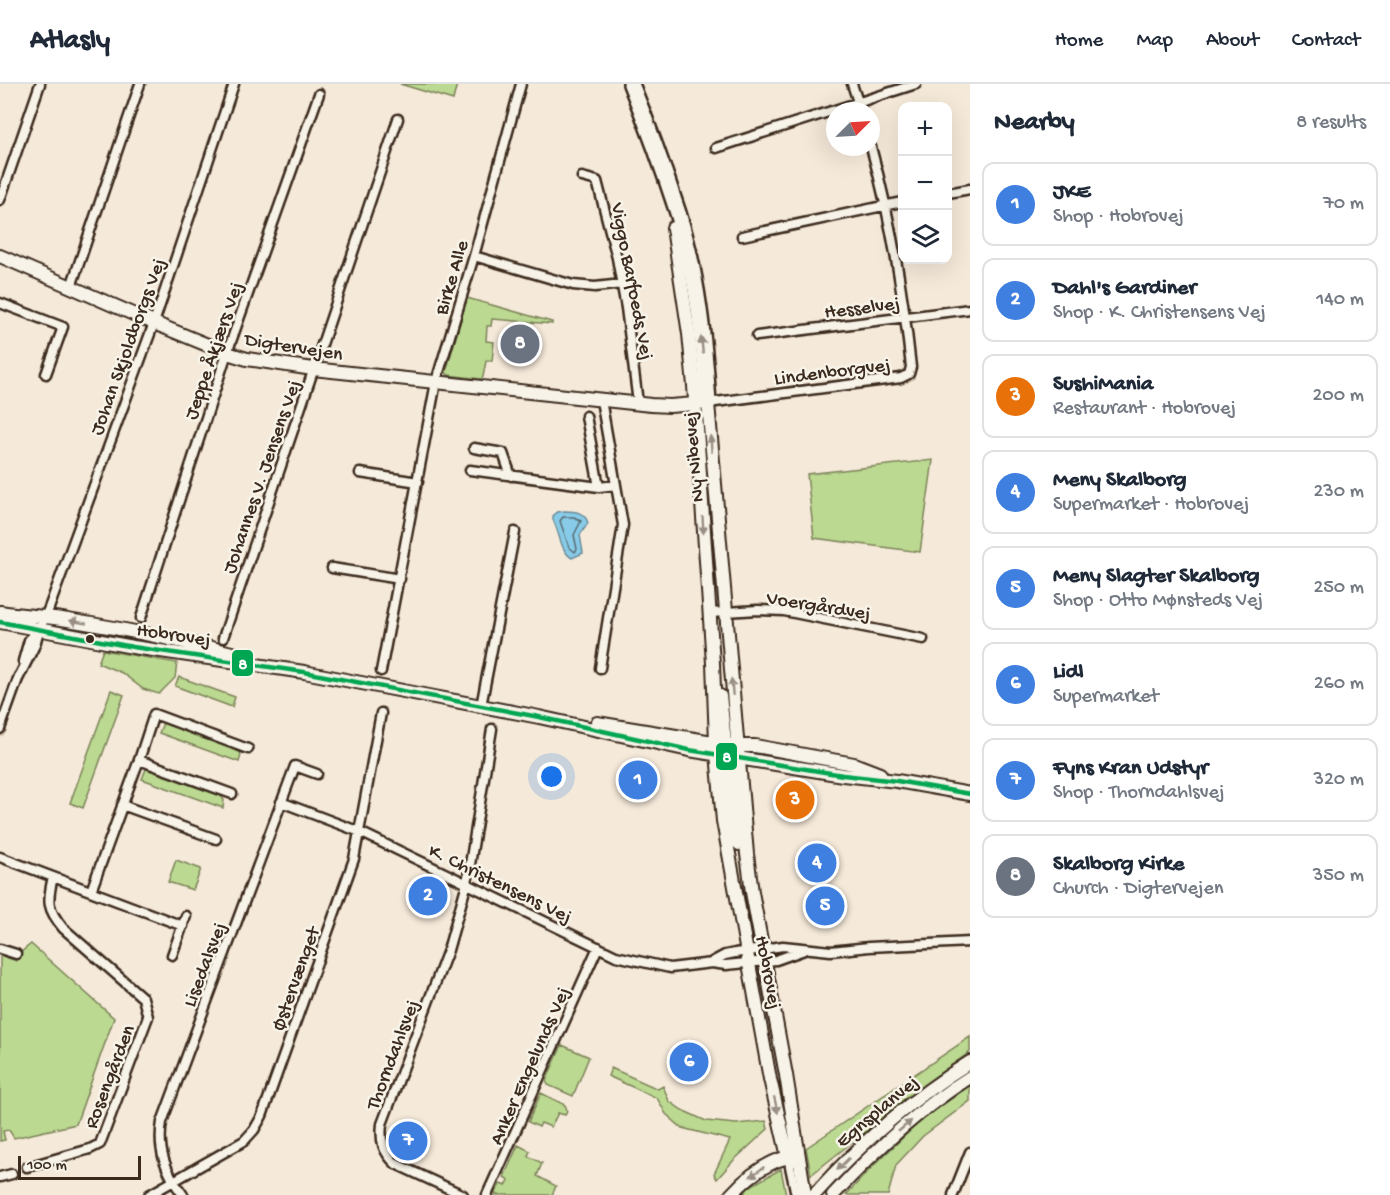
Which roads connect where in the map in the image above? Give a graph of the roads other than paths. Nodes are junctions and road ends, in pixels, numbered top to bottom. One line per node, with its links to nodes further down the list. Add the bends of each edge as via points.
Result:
1 (40, 84): 19 (street)
2 (140, 84): 27 (street)
3 (234, 84): 31 (street, Johan Skjoldborgs Vej)
4 (521, 84): 25 (street, Birke Alle)
5 (631, 84): 15 (highway, Ny Nibevej)
6 (852, 84): 9 (street)
7 (916, 84): 10 (street)
8 (319, 94): 33 (street, Jeppe Åkjærs Vej)
9 (857, 102)
10 (871, 102)
11 (826, 116): 13 (street)
12 (398, 119): 34 (street, Johannes V. Jensens Vej)
13 (716, 148)
14 (873, 156): 21 (street, Lindenborgvej)
15 (661, 169): 22 (highway, Ny Nibevej); 39 (highway, Ny Nibevej, one-way to 15, via 700,326 689,262 678,213)
16 (582, 177): 26 (street, Viggo Barfoeds Vej, via 597,181)
17 (970, 189): 18 (street)
18 (952, 193)
19 (0, 200)
20 (898, 203): 21 (street)
21 (886, 206): 23 (street); 30 (street, Lindenborgvej)
22 (673, 228): 39 (main road, Ny Nibevej)
23 (742, 236)
24 (0, 256): 27 (main road, Digtervejen)
25 (474, 256): 26 (street, via 573,285); 36 (street, Birke Alle)
26 (622, 284): 38 (street, Viggo Barfoeds Vej)
27 (71, 287): 31 (main road, Digtervejen)
28 (0, 303): 35 (street, via 63,327)
29 (970, 309): 30 (street, Hesselvej)
30 (906, 317): 32 (street, Hesselvej); 39 (street, Lindenborgvej, via 911,367 909,374 901,378)
31 (154, 323): 33 (main road, Digtervejen); 56 (street, Johan Skjoldborgs Vej)
32 (757, 336)
33 (227, 353): 34 (main road, Digtervejen); 54 (street, Jeppe Åkjærs Vej)
34 (314, 369): 36 (main road, Digtervejen); 57 (street, Johannes V. Jensens Vej)
35 (46, 374)
36 (436, 382): 37 (main road, Digtervejen); 45 (street, Birke Alle)
37 (601, 400): 38 (main road, Digtervejen); 46 (street)
38 (638, 403): 39 (main road, Digtervejen)
39 (702, 403): 52 (main road, Ny Nibevej, one-way to 39); 53 (main road, Ny Nibevej, one-way to 53)
40 (586, 416): 47 (street)
41 (474, 448): 44 (street, via 502,453)
42 (470, 470): 44 (street)
43 (360, 473): 45 (street)
44 (511, 476): 47 (street)
45 (418, 482): 50 (street, Birke Alle)
46 (616, 485): 47 (street); 59 (street, via 623,525)
47 (599, 487)
48 (515, 532): 61 (street)
49 (332, 568): 50 (street)
50 (400, 579): 60 (street, Birke Alle)
51 (0, 612): 56 (main road, Hobrovej)
52 (725, 612): 53 (street, Voergårdvej); 58 (street, Voergårdvej, via 784,611); 67 (main road, Ny Nibevej, one-way to 52)
53 (710, 613): 67 (main road, Ny Nibevej)
54 (141, 618)
55 (0, 622): 56 (main road, Hobrovej)
56 (41, 624): 61 (main road, Hobrovej, via 70,620 199,644 304,672); 64 (street, Johan Skjoldborgs Vej, via 29,640)
57 (223, 638)
58 (923, 639)
59 (600, 668)
60 (381, 671)
61 (480, 706): 63 (main road, Hobrovej)
62 (381, 713): 75 (street, Østervænget)
63 (539, 717): 67 (main road, Hobrovej, via 592,722); 67 (main road, Hobrovej, via 640,740)
64 (0, 729)
65 (492, 729): 79 (street, Thorndahlsvej)
66 (248, 749): 68 (street, via 154,714)
67 (726, 750): 70 (main road, Hobrovej, via 843,775); 70 (main road, Hobrovej, via 755,746 854,764); 89 (main road, Hobrovej, via 752,892); 89 (main road, Hobrovej, via 723,821)
68 (139, 760): 71 (street); 74 (street)
69 (317, 774): 73 (street, Lisedalsvej, via 295,766)
70 (897, 781): 72 (main road, Hobrovej)
71 (232, 794)
72 (970, 794)
73 (281, 802): 75 (street, K. Christensens Vej); 98 (street, Lisedalsvej, via 162,1122 161,1152)
74 (122, 805): 76 (street); 80 (street)
75 (360, 832): 79 (street, K. Christensens Vej); 98 (street, Østervænget, via 354,859 262,1116 244,1142)
76 (216, 839)
77 (0, 857): 78 (street)
78 (53, 877): 80 (street); 95 (street, Rosengården, via 48,902 53,916 143,998 148,1017 100,1144)
79 (467, 883): 84 (street, K. Christensens Vej); 102 (street, Thorndahlsvej, via 448,950 382,1124 381,1137 387,1156 396,1164)
80 (91, 891): 82 (street)
81 (186, 916): 82 (street)
82 (183, 926): 88 (street)
83 (970, 942): 86 (street, via 831,951)
84 (598, 947): 89 (street, K. Christensens Vej, via 616,956 670,968 712,963 725,955); 103 (street, Anker Engelunds Vej)
85 (0, 949): 87 (street)
86 (807, 949): 89 (street, via 785,958); 89 (street, via 783,946)
87 (16, 954)
88 (172, 955)
89 (755, 956): 93 (main road, Hobrovej, one-way to 93, via 770,1079); 94 (main road, Hobrovej, via 786,1075)
90 (970, 1062): 105 (main road, Egnsplanvej, one-way to 105, via 889,1121)
91 (970, 1077): 106 (main road, Egnsplanvej, one-way to 91, via 871,1154)
92 (970, 1152): 107 (street)
93 (788, 1156): 94 (main road); 99 (street, Hobrovej); 104 (main road, one-way to 104, via 772,1161)
94 (799, 1165): 99 (main road, Hobrovej)
95 (27, 1167)
96 (12, 1174): 97 (street)
97 (0, 1177)
98 (173, 1182): 100 (street, Østervænget); 101 (street, Lisedalsvej)
99 (799, 1190)
100 (149, 1195)
101 (183, 1195)
102 (463, 1195)
103 (488, 1195)
104 (731, 1195)
105 (814, 1195)
106 (833, 1195)
107 (953, 1195)

